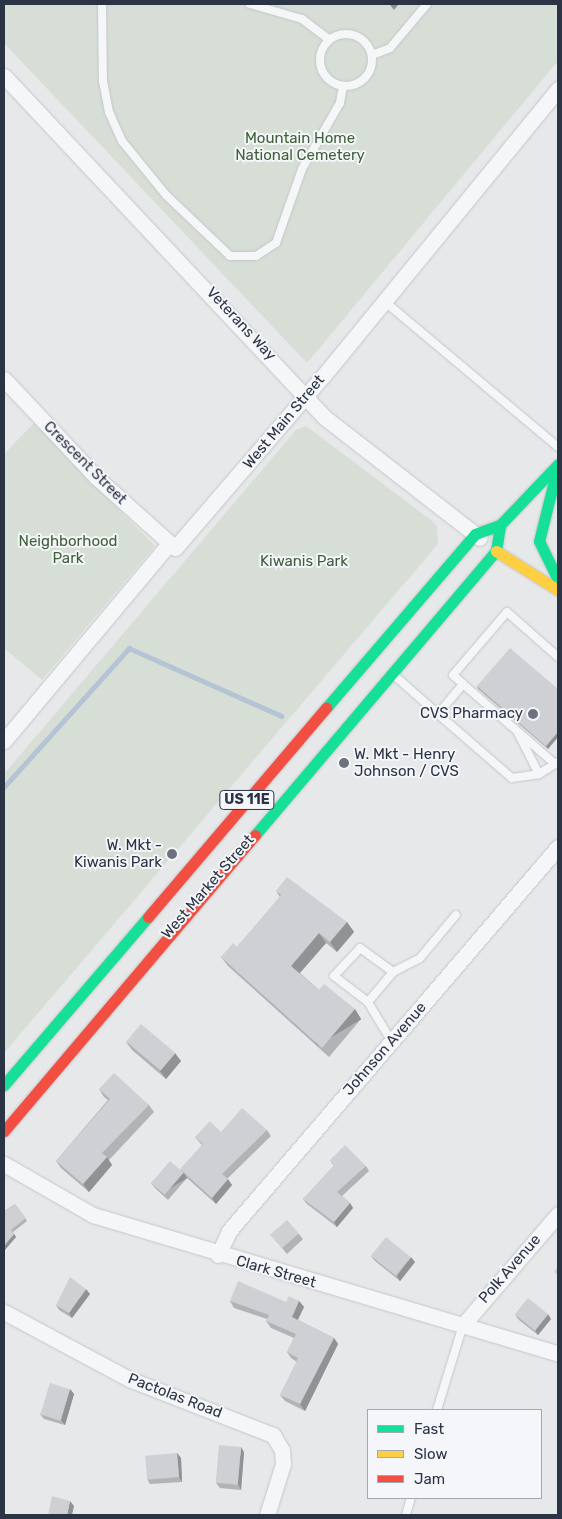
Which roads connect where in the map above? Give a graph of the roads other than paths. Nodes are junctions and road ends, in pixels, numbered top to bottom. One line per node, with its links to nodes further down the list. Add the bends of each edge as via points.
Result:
1 (102, 4): 8 (lane, via 103,81 122,141 166,195 230,256 256,256 276,242 302,169 340,103)
2 (250, 4): 4 (lane)
3 (427, 4): 6 (lane, via 390,48)
4 (267, 6): 5 (lane, via 313,24)
5 (329, 39): 6 (lane, via 342,34 358,36); 8 (lane, via 322,48 319,64 327,79)
6 (372, 55): 8 (lane, via 365,78)
7 (4, 76): 12 (street, Veterans Way)
8 (343, 86)
9 (558, 89): 10 (street, West Main Street)
10 (384, 301): 12 (street, West Main Street); 13 (lane)
11 (4, 379): 17 (street, Crescent Street, via 96,477)
12 (306, 398): 16 (street, Veterans Way, via 349,438); 17 (street, West Main Street, via 182,542 174,548)
13 (558, 447)
14 (558, 464): 15 (main road, West Market Street / US 11E); 19 (main road, via 539,541)
15 (500, 525): 16 (main road, West Market Street / US 11E); 18 (main road)
16 (475, 534): 18 (street, Veterans Way); 34 (main road, West Market Street / US 11E)
17 (169, 544): 26 (street, West Main Street)
18 (496, 551): 20 (main road); 22 (main road, West Market Street / US 11E)
19 (558, 580)
20 (558, 590)
21 (558, 657): 23 (lane, via 507,612 453,675)
22 (391, 674): 24 (lane); 35 (main road, West Market Street / US 11E)
23 (463, 684): 24 (lane); 25 (lane)
24 (438, 714): 28 (lane, via 512,778)
25 (517, 731): 27 (lane); 28 (lane)
26 (4, 741)
27 (557, 763): 28 (lane)
28 (539, 774)
29 (558, 847): 33 (street, Johnson Avenue)
30 (456, 915): 31 (lane, via 420,958)
31 (393, 972): 32 (lane); 32 (lane, via 360,948 334,976)
32 (368, 1002): 33 (lane)
33 (392, 1042): 38 (street, Johnson Avenue, via 229,1231)
34 (4, 1085)
35 (4, 1131)
36 (4, 1164): 38 (street, Clark Street, via 93,1215)
37 (558, 1214): 40 (street, Polk Avenue)
38 (218, 1255): 40 (street, Clark Street)
39 (4, 1312): 44 (street, Pactolas Road, via 130,1380 273,1435 283,1464)
40 (462, 1325): 41 (street, Clark Street); 42 (lane)
41 (558, 1354)
42 (437, 1409)
43 (411, 1499): 45 (lane)
44 (267, 1515)
45 (406, 1515)

